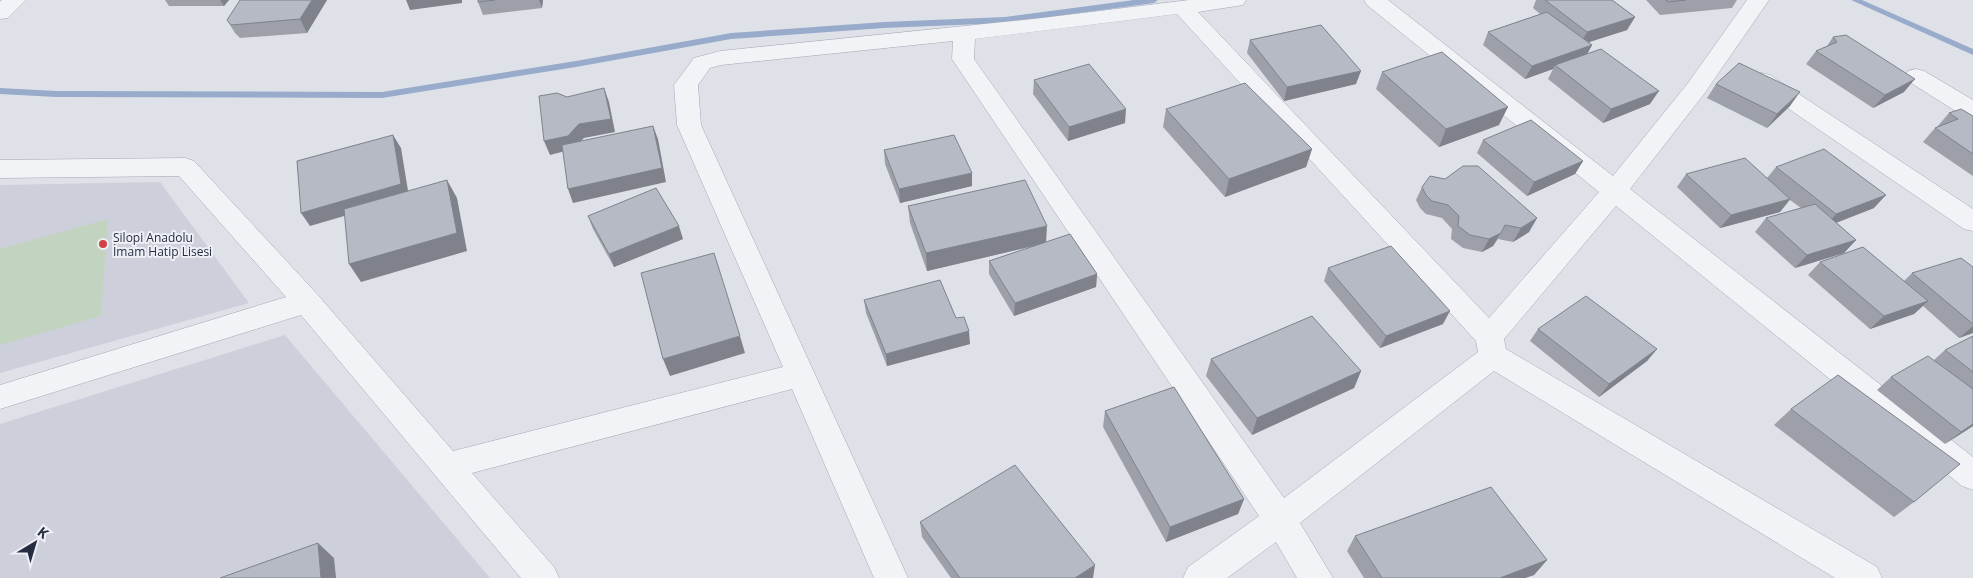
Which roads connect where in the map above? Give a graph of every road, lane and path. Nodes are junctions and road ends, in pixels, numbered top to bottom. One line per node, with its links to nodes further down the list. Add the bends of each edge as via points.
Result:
1 (15, 0): 6 (street)
2 (1235, 0): 5 (street)
3 (1375, 0): 12 (street)
4 (1758, 0): 8 (street)
5 (1183, 8): 7 (street); 15 (street)
6 (0, 13)
7 (964, 33): 16 (street, via 720,58 702,63 686,85 689,126); 20 (street, via 963,59)
8 (1737, 63): 12 (street); 13 (street)
9 (1916, 76): 10 (street)
10 (1973, 111)
11 (0, 170): 14 (street, via 185,167)
12 (1616, 190): 15 (street); 19 (street)
13 (1973, 222)
14 (307, 302): 17 (street); 18 (street)
15 (1491, 346): 20 (street); 25 (street)
16 (800, 375): 18 (street); 22 (street)
17 (0, 398)
18 (447, 466): 21 (street)
19 (1973, 476)
20 (1280, 520): 23 (street); 24 (street)
21 (542, 578)
22 (890, 578)
23 (1200, 578)
24 (1316, 578)
25 (1865, 578)

